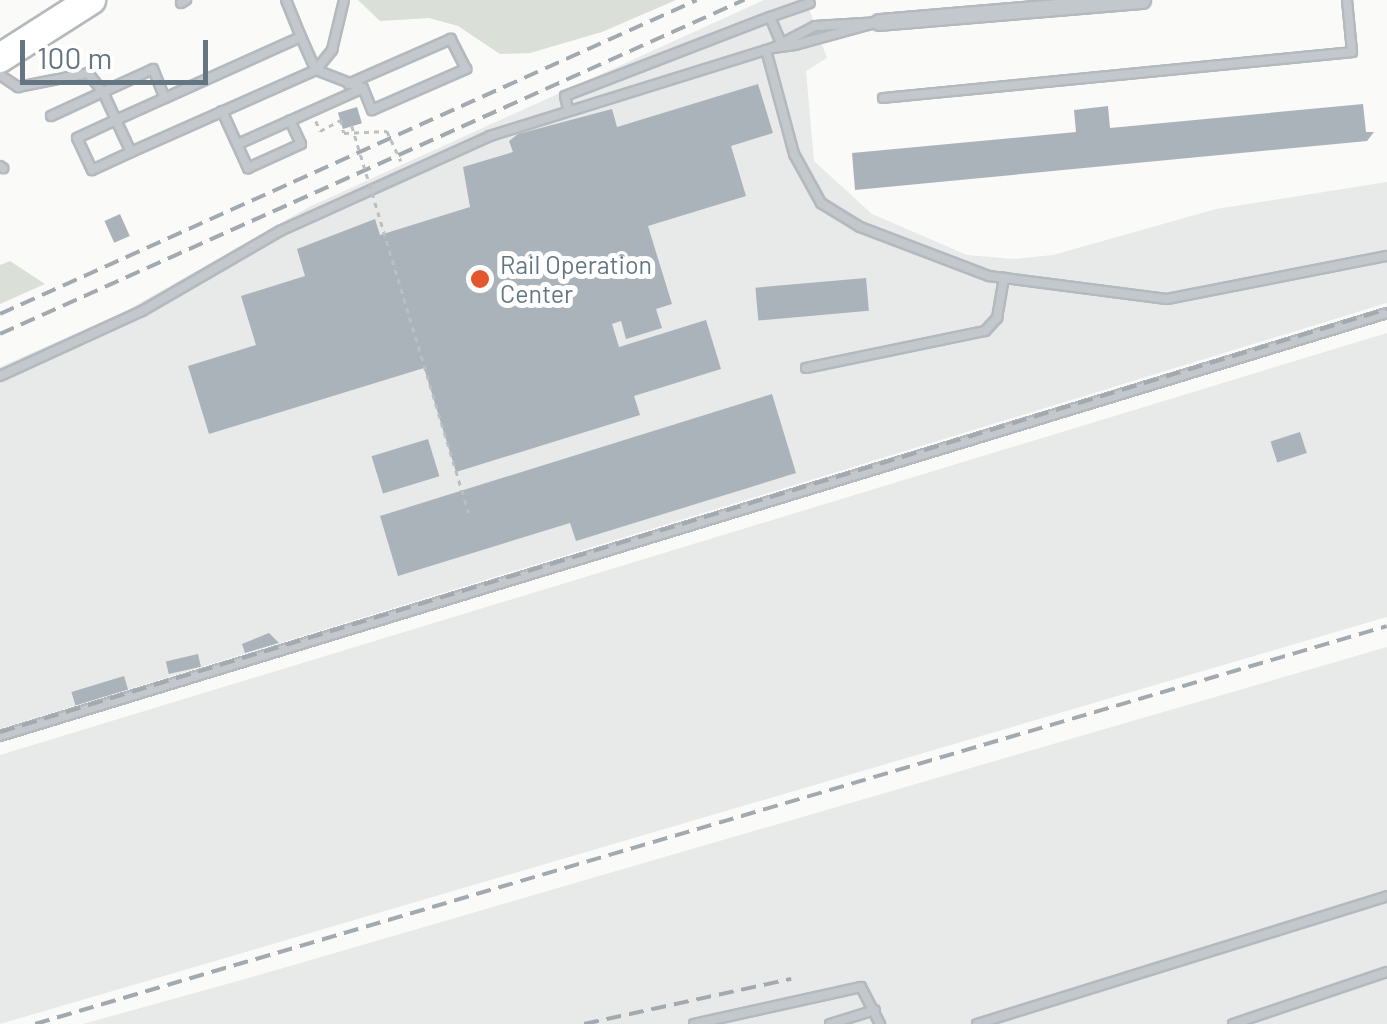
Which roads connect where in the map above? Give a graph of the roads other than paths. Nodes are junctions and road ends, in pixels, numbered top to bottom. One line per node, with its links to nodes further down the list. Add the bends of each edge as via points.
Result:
1 (60, 0): 10 (highway)
2 (91, 0): 13 (highway)
3 (286, 0): 11 (lane)
4 (344, 0): 14 (lane, via 332,50)
5 (1142, 0): 9 (street)
6 (1347, 0): 20 (lane, via 1352,52)
7 (810, 3): 8 (lane)
8 (770, 17): 12 (lane); 21 (lane, via 566,96)
9 (879, 22): 12 (lane, via 815,26)
10 (0, 38)
11 (301, 38): 14 (lane); 19 (lane)
12 (773, 46): 21 (lane); 29 (lane, via 794,154 821,202 860,227)
13 (0, 58)
14 (316, 70): 16 (lane); 22 (lane)
15 (0, 75): 18 (lane, via 18,87 88,73)
16 (348, 84): 17 (lane); 17 (lane, via 451,39 466,69 372,110)
17 (363, 88): 25 (lane)
18 (103, 92): 19 (lane, via 152,69); 23 (lane); 24 (lane)
19 (165, 98): 24 (lane)
20 (883, 98)
21 (568, 108): 32 (lane, via 316,213 142,311)
22 (222, 111): 26 (lane); 27 (lane)
23 (51, 116)
24 (116, 120): 27 (lane); 27 (lane, via 77,138 92,170)
25 (290, 120): 26 (lane); 26 (lane, via 301,144 248,168)
26 (238, 144)
27 (131, 152)
28 (1387, 256): 29 (lane, via 1167,299)
29 (1004, 278): 31 (lane, via 998,318 985,331)
30 (1387, 312): 33 (lane)
31 (806, 368)
32 (0, 376)
33 (0, 736)
34 (1387, 896): 40 (lane)
35 (1387, 972): 41 (lane)
36 (875, 1010): 37 (lane, via 861,987); 38 (lane); 39 (lane)
37 (694, 1024)
38 (830, 1024)
39 (880, 1024)
40 (977, 1024)
41 (1233, 1024)

